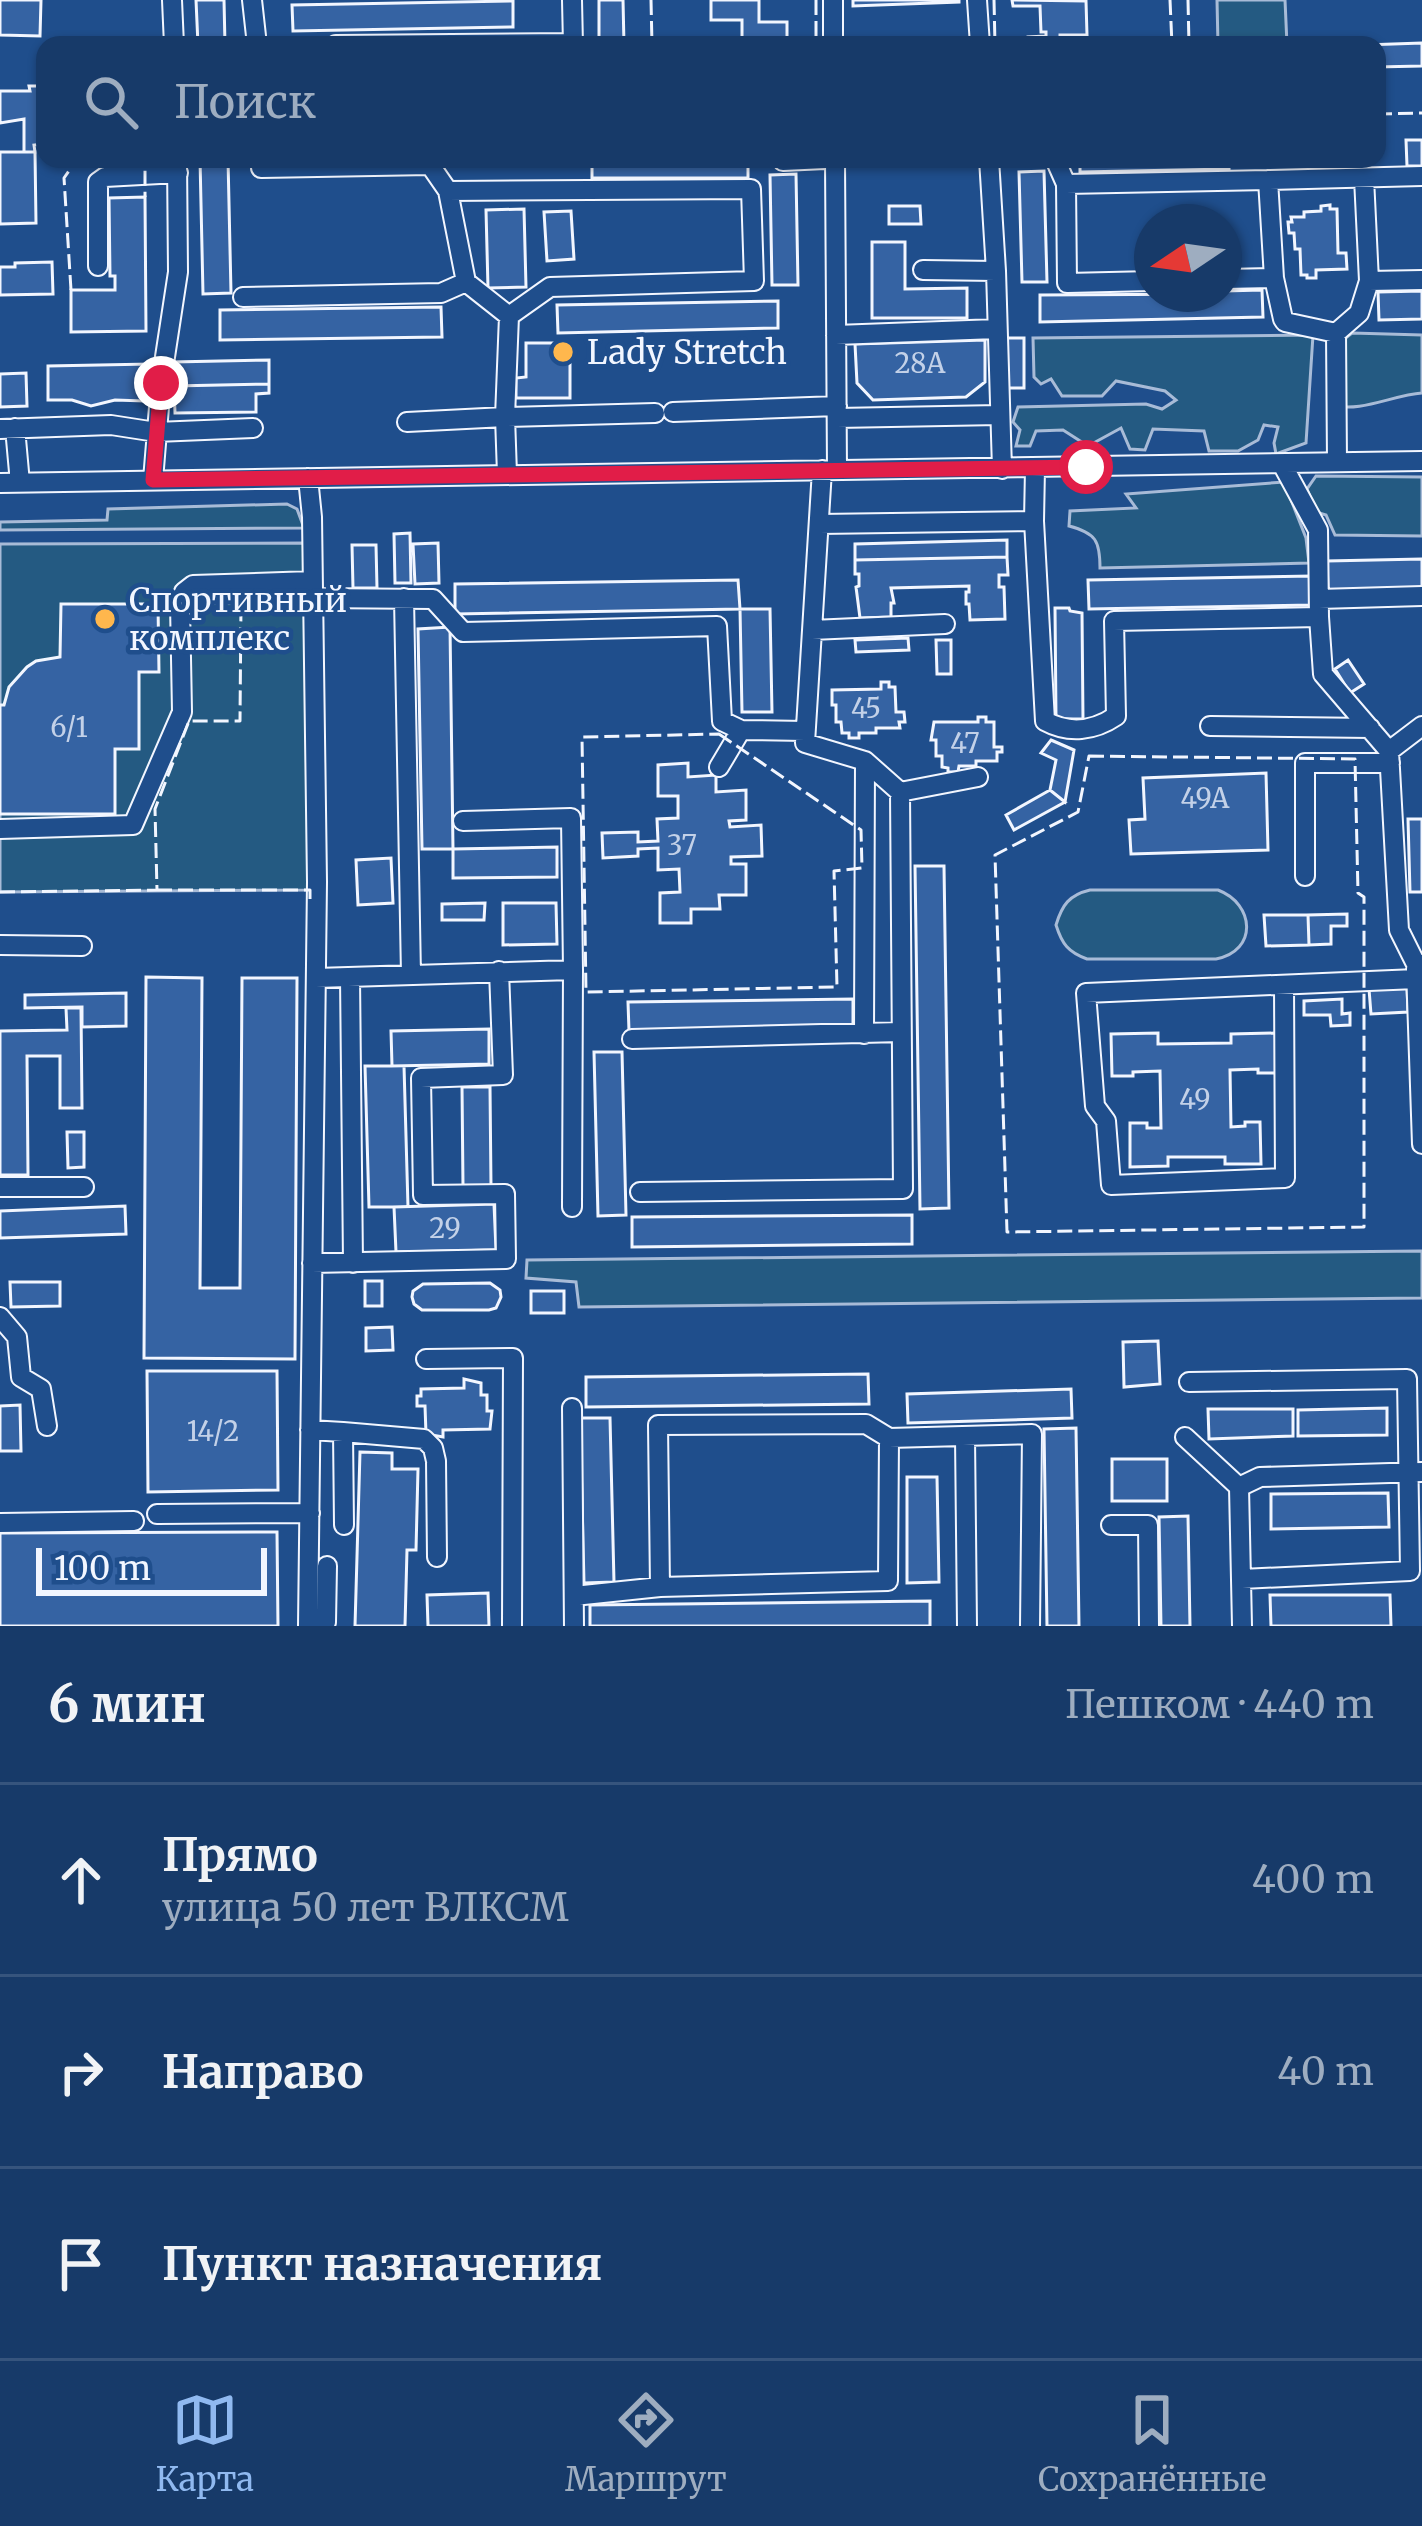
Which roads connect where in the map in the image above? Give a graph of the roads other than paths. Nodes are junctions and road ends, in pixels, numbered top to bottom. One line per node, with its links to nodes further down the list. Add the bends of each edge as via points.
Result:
1 (172, 0): 6 (street)
2 (252, 0): 7 (street)
3 (572, 0): 8 (street)
4 (833, 0): 9 (street)
5 (977, 0): 10 (street)
6 (174, 36)
7 (256, 36)
8 (573, 36)
9 (833, 36)
10 (979, 36)
11 (164, 168): 22 (street, via 98,182)
12 (177, 168): 42 (street, via 178,272)
13 (432, 168): 21 (street)
14 (835, 168): 35 (street)
15 (990, 168): 24 (street)
16 (1059, 168): 20 (street)
17 (1422, 176): 18 (street)
18 (1364, 178): 19 (street); 29 (street)
19 (1268, 180): 20 (street); 25 (street)
20 (1066, 184): 28 (street, via 1067,283)
21 (448, 191): 30 (street); 32 (street, via 752,189 754,280 550,287)
22 (98, 266)
23 (923, 270): 24 (street)
24 (996, 271): 33 (street)
25 (1274, 278): 26 (street); 34 (street, via 1285,322)
26 (1242, 279)
27 (1422, 280): 29 (street)
28 (1134, 281)
29 (1369, 281): 34 (street, via 1359,313)
30 (466, 282): 31 (street, via 441,293); 32 (street)
31 (243, 297)
32 (509, 316): 38 (street)
33 (996, 328): 35 (street); 37 (street)
34 (1336, 333): 44 (street)
35 (836, 335): 36 (street)
36 (837, 412): 37 (street); 38 (street); 48 (street)
37 (1000, 415): 47 (street)
38 (505, 417): 39 (street); 49 (street)
39 (407, 422)
40 (8, 428): 42 (street); 52 (street)
41 (253, 428): 42 (street)
42 (156, 432): 51 (street)
43 (1422, 461): 44 (street)
44 (1337, 462): 45 (street)
45 (1282, 464): 46 (street); 58 (street, via 1318,530)
46 (1035, 468): 47 (street); 53 (street)
47 (1002, 469): 48 (street)
48 (829, 470): 49 (street); 54 (street)
49 (507, 474): 50 (street)
50 (308, 478): 51 (street); 55 (street)
51 (153, 480): 52 (street)
52 (10, 483)
53 (1034, 521): 54 (street); 58 (street, via 1046,721 1060,729 1099,728 1116,716 1114,621)
54 (819, 524): 60 (street)
55 (312, 590): 57 (street); 72 (street, via 194,585 184,592 182,712 134,825); 81 (street)
56 (1422, 596): 58 (street)
57 (404, 598): 64 (street, via 433,599 463,632 717,626 722,721); 79 (street)
58 (1319, 608): 63 (street, via 1323,674)
59 (945, 624): 60 (street)
60 (812, 630): 65 (street)
61 (1210, 726): 63 (street)
62 (1422, 726): 66 (street)
63 (1370, 728): 66 (street)
64 (741, 730): 65 (street); 68 (street)
65 (806, 731): 67 (street, via 805,743)
66 (1390, 757): 73 (street, via 1305,763); 76 (street, via 1399,931)
67 (866, 761): 70 (street); 84 (street)
68 (719, 767)
69 (978, 777): 70 (street)
70 (900, 792): 83 (street)
71 (463, 821): 77 (street, via 571,818)
72 (0, 829)
73 (1305, 876)
74 (0, 945): 75 (street)
75 (82, 946)
76 (1418, 969): 82 (street); 86 (street)
77 (573, 970): 78 (street); 90 (street)
78 (499, 971): 79 (street); 91 (street, via 503,1075 421,1078 422,1195 505,1194 506,1258)
79 (411, 975): 80 (street)
80 (350, 977): 81 (street); 91 (street)
81 (316, 979): 92 (street)
82 (1284, 985): 82 (street, via 1086,993 1111,1185 1285,1178)
83 (901, 1032): 84 (street); 89 (street, via 903,1189)
84 (864, 1034): 85 (street)
85 (632, 1039)
86 (1422, 1144)
87 (84, 1186): 88 (street)
88 (0, 1187)
89 (640, 1192)
90 (572, 1207)
91 (353, 1262): 92 (street)
92 (312, 1263): 99 (street)
93 (0, 1317): 98 (street, via 17,1336 21,1377 41,1389)
94 (425, 1359): 119 (street, via 513,1358)
95 (1415, 1379): 96 (street); 104 (street)
96 (1189, 1382)
97 (572, 1408): 116 (street)
98 (47, 1426)
99 (310, 1430): 100 (street); 106 (street)
100 (343, 1432): 110 (street); 112 (street, via 424,1439 433,1448)
101 (965, 1436): 103 (street); 121 (street); 122 (street, via 1032,1434)
102 (1185, 1437): 105 (street)
103 (889, 1438): 115 (street, via 888,1581); 115 (street, via 866,1424 658,1425)
104 (1416, 1472): 105 (street, via 1260,1477); 114 (street, via 1410,1570)
105 (1239, 1486): 114 (street)
106 (310, 1513): 107 (street); 117 (street)
107 (157, 1514)
108 (134, 1521): 109 (street)
109 (0, 1523)
110 (344, 1525)
111 (1111, 1525): 123 (street, via 1148,1525)
112 (437, 1557)
113 (327, 1565): 118 (street)
114 (1242, 1579): 124 (street)
115 (660, 1587): 116 (street)
116 (574, 1595): 120 (street)
117 (308, 1626)
118 (322, 1626)
119 (512, 1626)
120 (574, 1626)
121 (968, 1626)
122 (1030, 1626)
123 (1149, 1626)
124 (1242, 1626)

